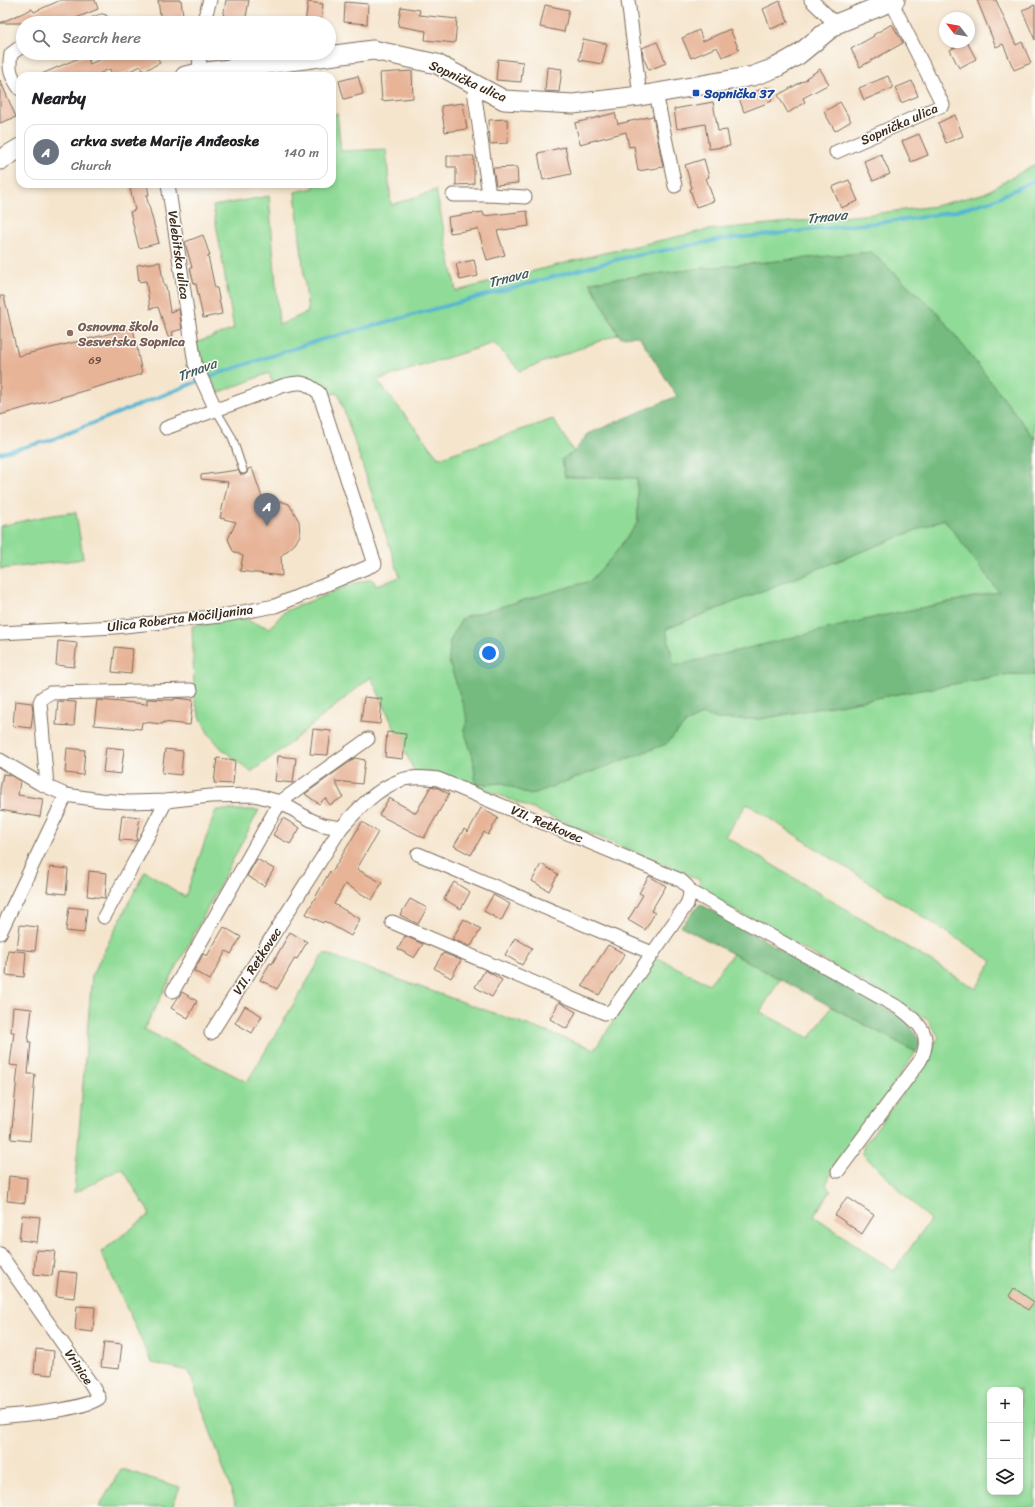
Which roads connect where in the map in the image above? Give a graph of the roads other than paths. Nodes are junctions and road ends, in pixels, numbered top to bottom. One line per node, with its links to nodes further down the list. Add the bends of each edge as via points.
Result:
1 (210, 0): 5 (street)
2 (628, 0): 15 (street)
3 (811, 0): 6 (street)
4 (893, 1): 6 (street, Sopnička ulica); 17 (street, Sopnička ulica, via 943,105)
5 (205, 16)
6 (836, 24): 15 (street, Sopnička ulica, via 798,55 776,68 753,76)
7 (16, 50): 14 (street, via 11,54 9,66)
8 (336, 55): 13 (street, Sopnička ulica, via 373,50 437,64)
9 (197, 60): 11 (street)
10 (298, 60): 12 (street, Sopnička ulica)
11 (193, 72)
12 (207, 72)
13 (472, 83): 15 (street, Sopnička ulica, via 504,100 573,104); 22 (street)
14 (16, 84)
15 (648, 95): 19 (street)
16 (16, 150): 18 (street)
17 (836, 152)
18 (0, 160)
19 (675, 186)
20 (169, 188): 24 (street, Velebitska ulica, via 195,364)
21 (453, 195): 22 (street)
22 (489, 195): 23 (street)
23 (525, 197)
24 (216, 410): 25 (street); 26 (lane, via 232,437); 27 (street, Ulica Roberta Močiljanina, via 298,382 310,385 319,393 375,564 275,606 221,616 115,627)
25 (166, 428)
26 (243, 470)
27 (0, 634)
28 (191, 690): 31 (street, via 46,695 40,702)
29 (368, 739): 34 (street)
30 (0, 760): 31 (street)
31 (47, 786): 32 (street)
32 (66, 795): 33 (street, via 128,802); 40 (street)
33 (166, 801): 34 (street, via 210,796 255,795); 38 (street)
34 (280, 802): 35 (street, via 311,820); 42 (street)
35 (341, 828): 37 (street, VII. Retkovec, via 365,802 402,780 420,777 438,779 680,880 688,886); 43 (street, VII. Retkovec)
36 (418, 854): 41 (street)
37 (690, 892): 41 (street, via 687,904); 44 (street, VII. Retkovec, via 901,1009 916,1020 923,1032 925,1052 920,1061)
38 (104, 917)
39 (392, 922): 41 (street, via 605,1013 615,1007)
40 (0, 932)
41 (652, 952)
42 (172, 991)
43 (211, 1033)
44 (838, 1171)
45 (0, 1254): 46 (street, Vrinice, via 92,1384 99,1398 78,1407)
46 (0, 1417)

